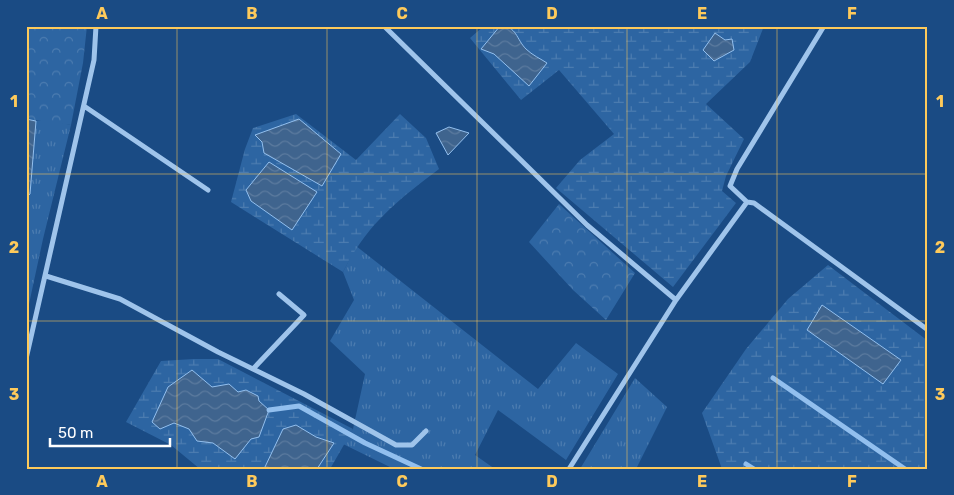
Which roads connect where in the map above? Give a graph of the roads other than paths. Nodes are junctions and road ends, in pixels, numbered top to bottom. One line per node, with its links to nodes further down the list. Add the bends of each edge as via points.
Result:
1 (96, 26): 4 (street, via 94,60)
2 (384, 26): 9 (street, via 587,225)
3 (824, 26): 6 (street, via 737,169 730,186)
4 (84, 106): 5 (street); 7 (street)
5 (208, 190)
6 (747, 202): 9 (street); 10 (street, via 759,206)
7 (46, 276): 11 (street); 12 (street, via 120,299)
8 (279, 294): 12 (street, via 304,315)
9 (676, 300): 14 (street)
10 (928, 330)
11 (26, 359)
12 (253, 369): 13 (street, via 396,445 412,446)
13 (426, 431)
14 (569, 469)

